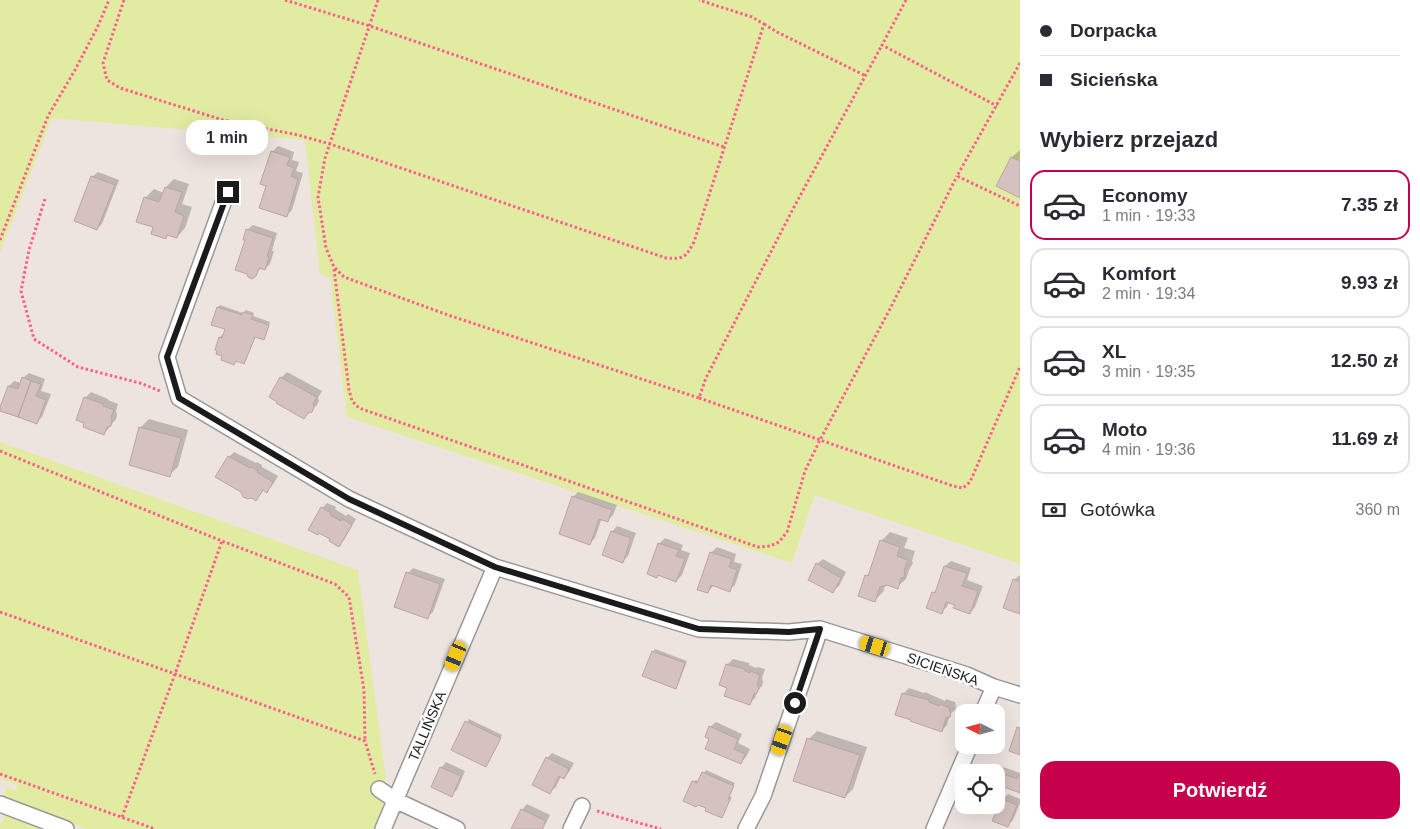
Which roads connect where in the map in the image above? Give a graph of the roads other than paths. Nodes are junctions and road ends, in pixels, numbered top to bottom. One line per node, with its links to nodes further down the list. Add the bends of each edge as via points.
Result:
1 (228, 192): 2 (street, SICIEŃSKA, via 167,357 179,398 349,499)
2 (495, 567): 3 (street, SICIEŃSKA, via 699,629 789,632); 9 (street, TALLIŃSKA)
3 (820, 629): 4 (street, SICIEŃSKA, via 967,675); 16 (street, via 763,796)
4 (994, 687): 5 (street, SICIEŃSKA); 6 (street)
5 (1020, 695)
6 (987, 704)
7 (966, 754): 17 (street)
8 (379, 789): 9 (street)
9 (395, 800): 13 (street, TALLIŃSKA); 14 (street)
10 (0, 804): 12 (street)
11 (582, 806): 15 (street)
12 (66, 829)
13 (383, 829)
14 (457, 829)
15 (572, 829)
16 (746, 829)
17 (934, 829)

